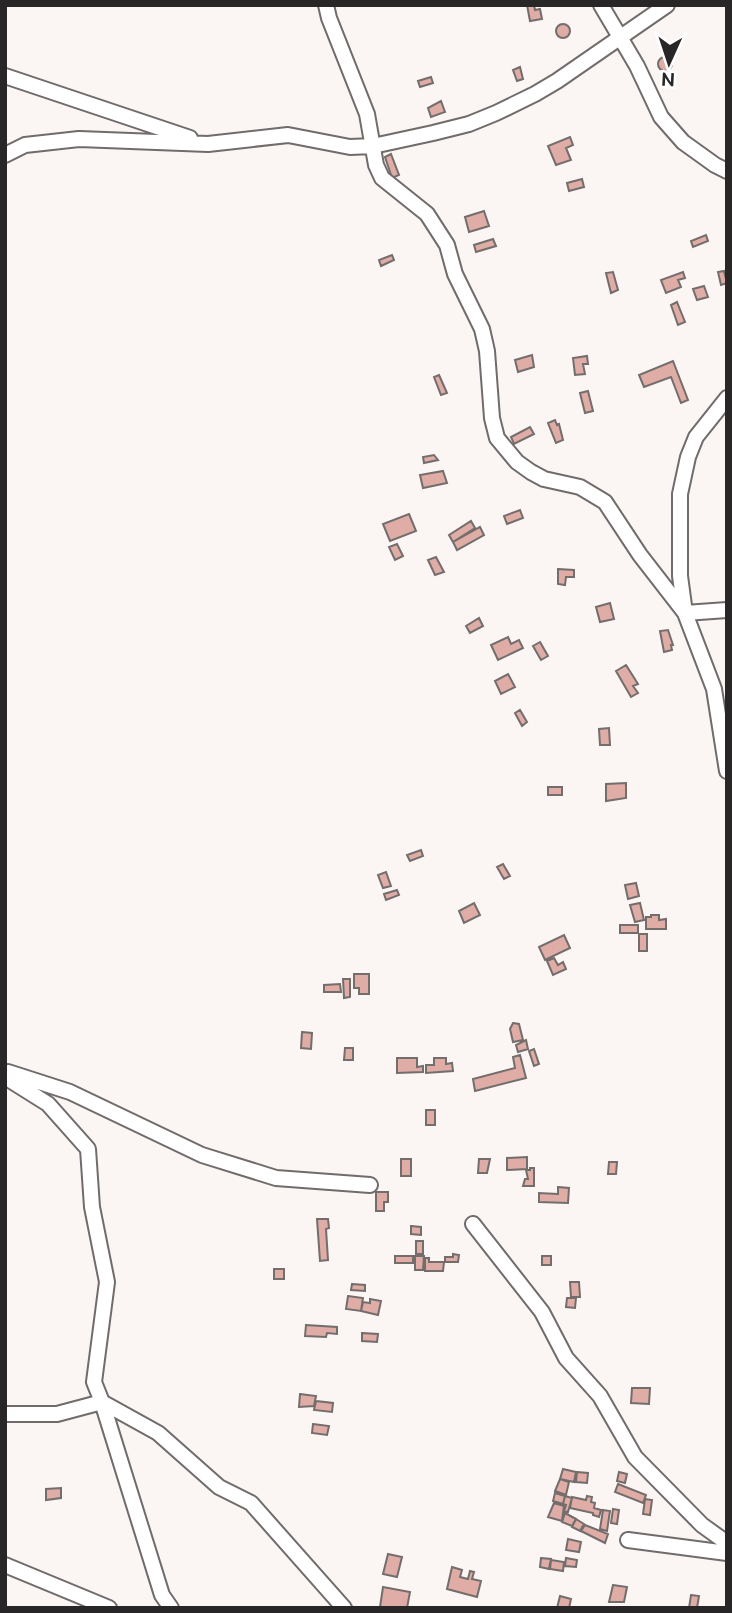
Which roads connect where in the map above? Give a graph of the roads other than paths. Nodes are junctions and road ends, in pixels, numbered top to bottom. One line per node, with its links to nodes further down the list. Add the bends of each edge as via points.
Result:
1 (326, 5): 7 (street, via 368,114)
2 (601, 5): 4 (street)
3 (667, 5): 4 (street)
4 (621, 37): 7 (street, via 557,81 496,113 469,124); 9 (street, via 661,117 683,142)
5 (5, 76): 6 (street)
6 (208, 144): 7 (street, via 288,135 350,147); 8 (street, via 79,139 25,145)
7 (373, 146): 12 (street, via 382,178 427,214 447,245 455,274 482,330 497,438 531,472 580,487 605,502)
8 (5, 155)
9 (727, 171)
10 (727, 398): 12 (street, via 696,437 680,494)
11 (727, 610): 12 (street)
12 (685, 613): 13 (street, via 714,689)
13 (727, 771)
14 (5, 1071): 16 (street, via 70,1092 202,1155 276,1178)
15 (5, 1077): 18 (street, via 48,1104 88,1149 92,1207 107,1282 94,1382)
16 (370, 1185)
17 (473, 1224): 21 (street, via 542,1312 566,1358 600,1396 635,1457 702,1525)
18 (102, 1402): 19 (street, via 57,1414); 25 (street, via 162,1595); 26 (street, via 158,1433 219,1487 251,1503)
19 (5, 1414)
20 (628, 1540): 22 (street)
21 (727, 1543)
22 (727, 1553)
23 (5, 1565): 24 (street)
24 (109, 1608)
25 (171, 1608)
26 (344, 1608)

